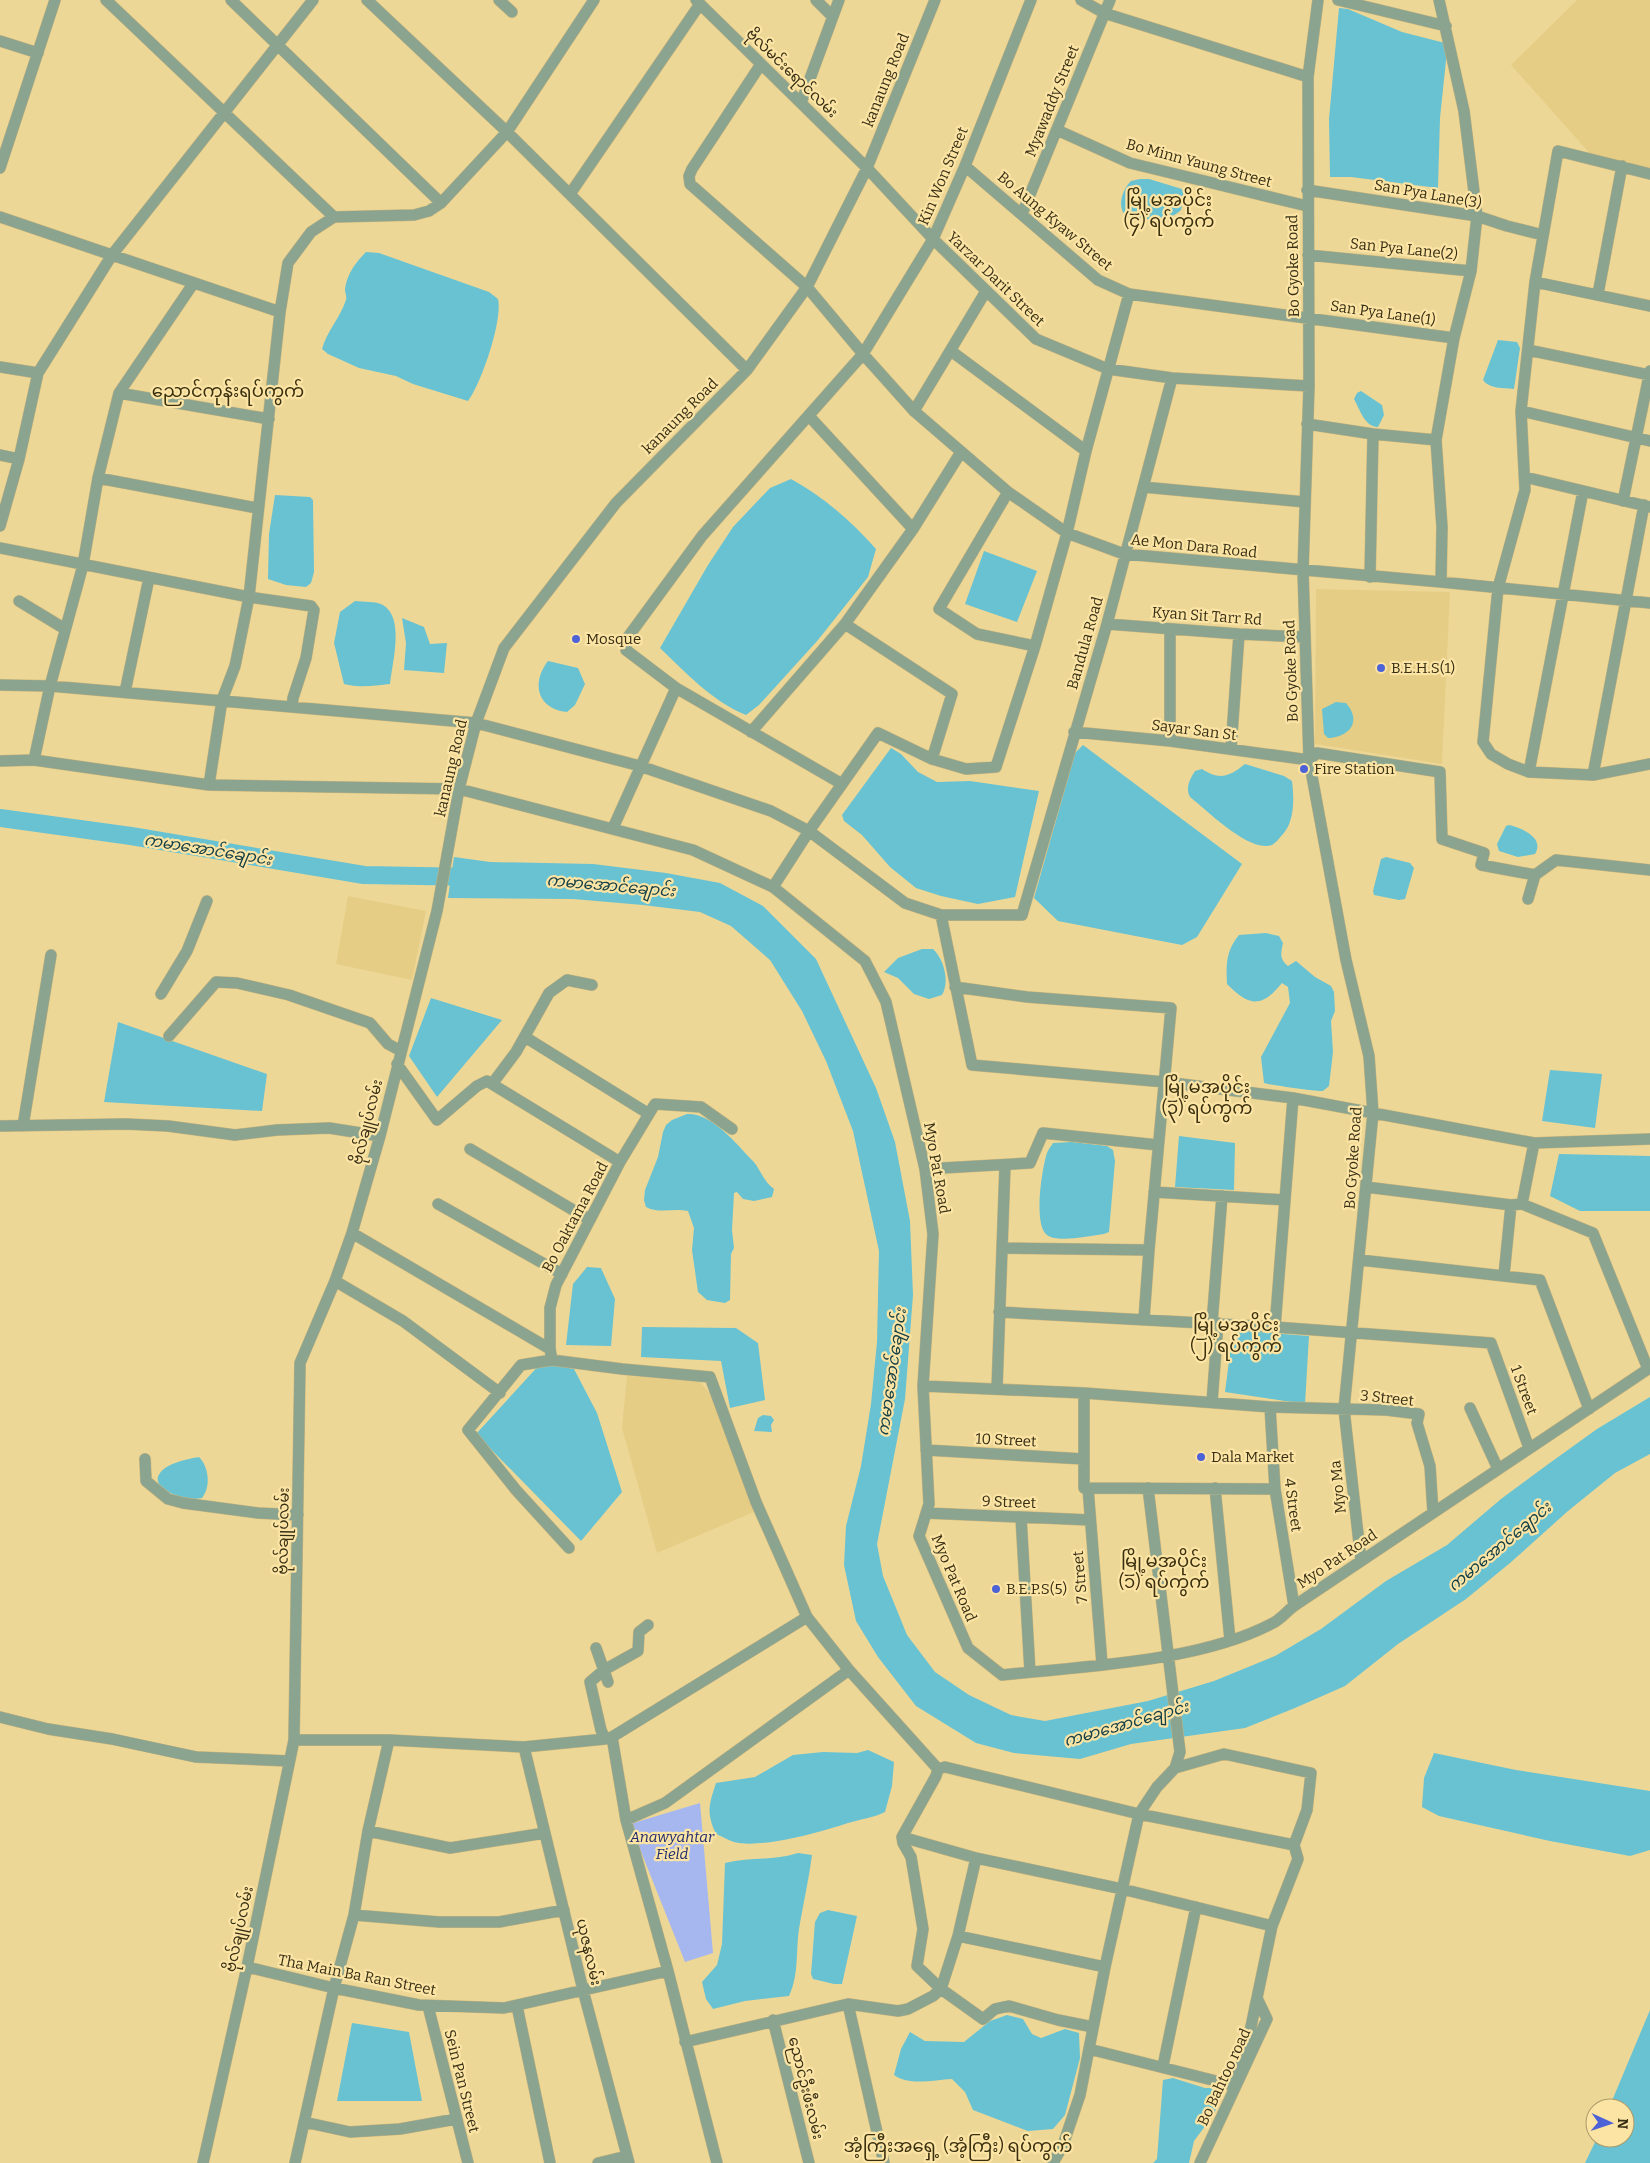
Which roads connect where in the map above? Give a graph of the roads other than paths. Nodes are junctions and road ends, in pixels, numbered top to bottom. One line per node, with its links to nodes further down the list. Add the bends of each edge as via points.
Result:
1 (55, 0): 24 (street)
2 (106, 0): 28 (street)
3 (231, 0): 23 (street)
4 (314, 0): 23 (street)
5 (367, 0): 30 (street)
6 (499, 0): 18 (street)
7 (594, 0): 30 (street)
8 (816, 0): 20 (street)
9 (839, 0): 20 (street)
10 (934, 0): 34 (street, kanaung Road)
11 (1031, 0): 31 (street, Kin Won Street)
12 (1080, 0): 19 (street)
13 (1110, 0): 19 (street, Myawaddy Street)
14 (1318, 0): 26 (street, Bo Gyoke Road)
15 (1338, 0): 21 (street)
16 (1439, 0): 21 (street, San Pya Lane(2))
17 (698, 2): 25 (street, ဗိုလ်မင်းရောင်လမ်း); 37 (street)
18 (512, 12)
19 (1104, 13): 26 (street); 29 (street, Myawaddy Street)
20 (832, 16): 27 (street)
21 (1446, 26): 41 (street, San Pya Lane(2), via 1464,111)
22 (0, 41): 24 (street)
23 (278, 46): 28 (street); 38 (street)
24 (38, 53): 33 (street)
25 (761, 64): 27 (street, ဗိုလ်မင်းရောင်လမ်း); 51 (street, Ae Mon Dara Road, via 692,169 690,184)
26 (1308, 77): 36 (street, Bo Gyoke Road)
27 (801, 103): 34 (street, ဗိုလ်မင်းရောင်လမ်း)
28 (225, 112): 43 (street); 47 (street)
29 (1057, 130): 39 (street, Bo Minn Yaung Street, via 1130,163); 40 (street, Myawaddy Street)
30 (507, 132): 37 (street); 38 (street)
31 (965, 166): 40 (street, Bo Aung Kyaw Street); 45 (street, Kin Won Street)
32 (1622, 166): 35 (street); 44 (street, via 1558,151); 54 (street)
33 (0, 168)
34 (867, 168): 45 (street, Yarzar Darit Street); 51 (street, kanaung Road)
35 (1650, 174)
36 (1307, 190): 39 (street, Bo Gyoke Road); 41 (street, San Pya Lane(3))
37 (570, 194): 64 (street)
38 (441, 203): 43 (street, via 414,215)
39 (1307, 206): 46 (street, Bo Gyoke Road)
40 (1022, 214): 53 (street, Bo Aung Kyaw Street, via 1098,280)
41 (1477, 216): 44 (street, San Pya Lane(3)); 48 (street, San Pya Lane(2))
42 (0, 217): 47 (street)
43 (334, 217): 56 (street, via 311,232 288,263)
44 (1543, 235): 49 (street)
45 (933, 239): 52 (street, Yarzar Darit Street); 61 (street, Kin Won Street)
46 (1308, 254): 48 (street, San Pya Lane(2)); 57 (street, Bo Gyoke Road)
47 (112, 255): 50 (street); 65 (street)
48 (1472, 271): 58 (street)
49 (1535, 282): 54 (street); 59 (street)
50 (194, 284): 56 (street); 69 (street)
51 (807, 287): 61 (street, Ae Mon Dara Road); 64 (street, kanaung Road)
52 (986, 291): 60 (street); 63 (street, Yarzar Darit Street, via 1036,339)
53 (1129, 294): 57 (street, Bo Aung Kyaw Street); 63 (street)
54 (1598, 294): 55 (street)
55 (1650, 306)
56 (280, 312): 73 (street)
57 (1308, 317): 58 (street, San Pya Lane(1)); 68 (street, Bo Gyoke Road)
58 (1454, 338): 77 (street)
59 (1528, 350): 66 (street); 71 (street)
60 (951, 351): 70 (street); 79 (street)
61 (863, 354): 70 (street, Ae Mon Dara Road); 72 (street, Kin Won Street)
62 (0, 367): 65 (street)
63 (1108, 369): 67 (street, Yarzar Darit Street); 79 (street)
64 (747, 370): 121 (street, kanaung Road, via 616,502 504,648)
65 (38, 373): 82 (street)
66 (1650, 373): 76 (street)
67 (1172, 378): 68 (street, Yarzar Darit Street); 85 (street, Bandula Road)
68 (1309, 386): 74 (street, Bo Gyoke Road)
69 (120, 393): 73 (street); 84 (street)
70 (914, 411): 80 (street, Ae Mon Dara Road)
71 (1521, 411): 76 (street); 83 (street)
72 (809, 416): 93 (street); 117 (street, Kin Won Street, via 702,536 628,638 626,650)
73 (269, 418): 91 (street)
74 (1307, 424): 75 (street); 89 (street, Bo Gyoke Road)
75 (1373, 434): 77 (street); 99 (street)
76 (1636, 438): 78 (street); 88 (street)
77 (1436, 440): 101 (street, via 1442,527)
78 (1650, 441)
79 (1086, 451): 94 (street)
80 (962, 452): 87 (street, Ae Mon Dara Road); 93 (street)
81 (0, 456): 82 (street)
82 (18, 459): 92 (street)
83 (1525, 477): 86 (street); 102 (street, via 1525,490)
84 (98, 478): 91 (street); 97 (street)
85 (1143, 487): 89 (street); 96 (street, Bandula Road)
86 (1583, 491): 88 (street); 103 (street)
87 (1008, 492): 94 (street, Ae Mon Dara Road); 114 (street, via 938,609 972,633)
88 (1624, 501): 90 (street)
89 (1306, 502): 98 (street, Bo Gyoke Road)
90 (1647, 506): 105 (street)
91 (257, 508): 104 (street)
92 (0, 526)
93 (913, 529): 108 (street)
94 (1067, 533): 96 (street, Ae Mon Dara Road); 114 (street)
95 (0, 548): 97 (street)
96 (1124, 554): 98 (street, Ae Mon Dara Road); 109 (street, Bandula Road)
97 (83, 565): 100 (street); 110 (street)
98 (1303, 571): 99 (street, Ae Mon Dara Road); 113 (street, Bo Gyoke Road)
99 (1370, 577): 101 (street, Ae Mon Dara Road)
100 (149, 578): 104 (street); 118 (street)
101 (1441, 582): 102 (street, Ae Mon Dara Road)
102 (1498, 588): 103 (street, Ae Mon Dara Road); 132 (street, via 1483,742 1491,754)
103 (1562, 594): 105 (street, Ae Mon Dara Road); 132 (street)
104 (249, 597): 119 (street, via 235,666); 120 (street, via 304,603 314,610 306,658)
105 (1626, 600): 107 (street, Ae Mon Dara Road); 133 (street)
106 (19, 601): 110 (street)
107 (1650, 603)
108 (845, 624): 122 (street); 126 (street, via 952,694)
109 (1107, 624): 111 (street, Kyan Sit Tarr Rd); 123 (street, Bandula Road)
110 (65, 629): 116 (street)
111 (1170, 629): 112 (street, Kyan Sit Tarr Rd); 124 (street)
112 (1239, 634): 113 (street, Kyan Sit Tarr Rd); 125 (street)
113 (1305, 637): 128 (street, Bo Gyoke Road)
114 (1035, 646): 126 (street, via 996,767 966,769)
115 (0, 685): 116 (street)
116 (50, 686): 118 (street); 127 (street)
117 (676, 688): 122 (street); 131 (street)
118 (126, 692): 119 (street)
119 (222, 700): 120 (street); 135 (street)
120 (292, 707): 121 (street)
121 (476, 722): 131 (street); 136 (street, kanaung Road)
122 (751, 732): 134 (street)
123 (1074, 732): 124 (street, Sayar San St); 145 (street, Bandula Road, via 1022,915)
124 (1170, 741): 125 (street, Sayar San St)
125 (1231, 750): 128 (street, Sayar San St)
126 (932, 759): 134 (street, via 878,733)
127 (34, 760): 129 (street, Myo Pat Road); 135 (street, Myo Pat Road)
128 (1309, 760): 140 (street, Sayar San St, via 1317,753 1440,772 1442,839 1484,853 1481,865); 157 (street, Bo Gyoke Road, via 1346,960 1369,1056)
129 (0, 761)
130 (1650, 764): 133 (street)
131 (640, 766): 137 (street); 138 (street, via 771,811)
132 (1529, 772): 133 (street)
133 (1593, 775)
134 (842, 784): 138 (street)
135 (209, 785): 136 (street, Myo Pat Road)
136 (459, 789): 137 (street, Myo Pat Road); 144 (street, kanaung Road)
137 (613, 828): 141 (street, Myo Pat Road, via 694,850)
138 (809, 831): 141 (street); 145 (street, via 904,903)
139 (1650, 870): 140 (street, via 1556,860)
140 (1535, 875): 142 (street)
141 (773, 887): 169 (street, Myo Pat Road, via 865,961 886,1002)
142 (1528, 899)
143 (207, 901): 149 (street, via 187,951)
144 (437, 911): 152 (street, ဗိုလ်ချုပ်လမ်း)
145 (941, 915): 148 (street)
146 (51, 955): 160 (street)
147 (592, 985): 151 (street, via 568,980 554,989 544,1000)
148 (955, 987): 154 (street, via 972,1065); 154 (street, via 1027,997 1171,1008)
149 (161, 994)
150 (169, 1036): 152 (street, via 216,982 289,995 370,1022 388,1044)
151 (525, 1038): 155 (street); 158 (street)
152 (401, 1051): 153 (street, ဗိုလ်ချုပ်လမ်း)
153 (397, 1064): 155 (street, via 437,1120 477,1086 488,1081); 162 (street, ဗိုလ်ချုပ်လမ်း)
154 (1165, 1082): 156 (street); 165 (street)
155 (492, 1084): 167 (street, Bo Oaktama Road)
156 (1293, 1098): 157 (street); 173 (street)
157 (1373, 1113): 164 (street); 170 (street, Bo Gyoke Road)
158 (649, 1114): 161 (street, via 655,1104 701,1106); 167 (street)
159 (0, 1126): 160 (street)
160 (23, 1126): 162 (street, via 126,1124 235,1135 329,1128)
161 (732, 1129)
162 (380, 1136): 177 (street, ဗိုလ်ချုပ်လမ်း)
163 (1650, 1139): 164 (street)
164 (1534, 1143): 175 (street)
165 (1158, 1145): 168 (street, via 1043,1133 1030,1163); 171 (street)
166 (470, 1149): 176 (street)
167 (620, 1162): 176 (street, Bo Oaktama Road)
168 (1005, 1166): 169 (street); 178 (street)
169 (925, 1169): 190 (street, Myo Pat Road, via 933,1234)
170 (1366, 1187): 175 (street); 180 (street, Bo Gyoke Road)
171 (1154, 1192): 172 (street); 179 (street)
172 (1222, 1196): 173 (street); 186 (street)
173 (1285, 1200): 187 (street)
174 (438, 1204): 181 (street)
175 (1516, 1204): 182 (street); 197 (street, Myo Pat Road, via 1592,1233 1648,1369)
176 (590, 1220): 181 (street, Bo Oaktama Road)
177 (352, 1233): 183 (street, ဗိုလ်ချုပ်လမ်း); 189 (street)
178 (1002, 1248): 179 (street); 184 (street)
179 (1149, 1250): 185 (street)
180 (1360, 1260): 182 (street); 188 (street, Bo Gyoke Road)
181 (562, 1274): 189 (street, Bo Oaktama Road, via 550,1308)
182 (1504, 1275): 197 (street, via 1540,1280)
183 (335, 1281): 192 (street, via 403,1321); 210 (street, ဗိုလ်ချုပ်လမ်း, via 300,1363)
184 (999, 1312): 185 (street); 191 (street)
185 (1144, 1320): 186 (street)
186 (1215, 1323): 187 (street); 194 (street)
187 (1275, 1327): 188 (street)
188 (1351, 1334): 198 (street, Myo Ma); 199 (street, 1 Street, via 1491,1343)
189 (551, 1354): 192 (street, via 521,1365); 216 (street, via 622,1369 710,1377 756,1502)
190 (923, 1386): 191 (street); 200 (street, Myo Pat Road)
191 (997, 1389): 193 (street)
192 (500, 1393): 213 (street, via 468,1430 516,1490)
193 (1084, 1393): 194 (street); 202 (street)
194 (1212, 1402): 195 (street)
195 (1270, 1407): 198 (street); 207 (street, 4 Street)
196 (1470, 1408): 203 (street)
197 (1589, 1408): 199 (street, Myo Pat Road)
198 (1344, 1409): 209 (street, 3 Street, via 1419,1414 1417,1423 1430,1466); 214 (street, Myo Ma)
199 (1530, 1448): 203 (street, Myo Pat Road)
200 (926, 1450): 202 (street, 10 Street); 208 (street, Myo Pat Road, via 929,1504)
201 (145, 1459): 210 (street, via 146,1481 168,1499 258,1513)
202 (1084, 1459): 204 (street, 7 Street, via 1084,1488)
203 (1498, 1469): 209 (street, Myo Pat Road)
204 (1088, 1488): 205 (street); 212 (street, 7 Street)
205 (1148, 1488): 206 (street); 220 (street)
206 (1215, 1488): 207 (street); 218 (street)
207 (1275, 1489): 215 (street, 4 Street)
208 (926, 1513): 211 (street, 9 Street); 224 (street, Myo Pat Road, via 919,1536 968,1648 1002,1675)
209 (1433, 1513): 214 (street, Myo Pat Road)
210 (298, 1515): 228 (street, ဗိုလ်ချုပ်လမ်း)
211 (1022, 1517): 212 (street, 9 Street); 224 (street)
212 (1090, 1520): 221 (street, 7 Street)
213 (569, 1548)
214 (1361, 1561): 215 (street, Myo Pat Road)
215 (1294, 1606): 218 (street, Myo Pat Road, via 1274,1622)
216 (807, 1617): 223 (street); 227 (street)
217 (648, 1625): 222 (street, via 639,1632 638,1652)
218 (1230, 1640): 220 (street, Myo Pat Road)
219 (596, 1648): 222 (street)
220 (1169, 1655): 221 (street, Myo Pat Road); 232 (street, via 1180,1752)
221 (1102, 1664): 224 (street, Myo Pat Road)
222 (604, 1670): 225 (street); 227 (street, via 590,1684 601,1730)
223 (850, 1670): 233 (street); 235 (street, via 665,1803)
224 (1030, 1672)
225 (608, 1682)
226 (0, 1717): 231 (street, via 48,1730 112,1739 196,1757)
227 (609, 1738): 230 (street); 235 (street)
228 (294, 1740): 229 (street); 231 (street, ဗိုလ်ချုပ်လမ်း)
229 (388, 1740): 230 (street); 236 (street)
230 (524, 1747): 237 (street, ယုဇနလမ်း)
231 (289, 1761): 247 (street, ဗိုလ်ချုပ်လမ်း)
232 (1175, 1768): 234 (street); 239 (street, via 1224,1754 1311,1773 1307,1810)
233 (938, 1769): 234 (street, via 946,1766); 238 (street)
234 (1139, 1814): 239 (street); 241 (street)
235 (626, 1820): 249 (street)
236 (368, 1831): 237 (street, via 450,1848); 244 (street)
237 (545, 1833): 243 (street, ယုဇနလမ်း)
238 (902, 1837): 240 (street); 251 (street, via 912,1857 923,1929 916,1966)
239 (1294, 1845): 245 (street, via 1298,1859)
240 (976, 1858): 241 (street); 246 (street)
241 (1122, 1889): 242 (street); 248 (street)
242 (1196, 1907): 245 (street); 261 (street)
243 (564, 1910): 244 (street, via 499,1922 439,1922); 252 (street, ယုဇနလမ်း)
244 (354, 1915): 250 (street)
245 (1272, 1926): 253 (street)
246 (958, 1936): 248 (street); 251 (street)
247 (247, 1967): 250 (street, Tha Main Ba Ran Street); 265 (street, ဗိုလ်ချုပ်လမ်း)
248 (1105, 1967): 258 (street)
249 (668, 1971): 252 (street, Tha Main Ba Ran Street); 259 (street)
250 (334, 1988): 255 (street, Tha Main Ba Ran Street); 263 (street)
251 (941, 1989): 254 (street, via 908,2009 898,2011); 258 (street, via 983,2019 995,2009 1009,2006)
252 (583, 1990): 256 (street, Tha Main Ba Ran Street); 264 (street, ယုဇနလမ်း)
253 (1257, 1998): 261 (street, via 1242,2062 1234,2080 1228,2084); 274 (street, Bo Bahtoo road, via 1267,2019)
254 (848, 2004): 257 (street); 272 (street)
255 (428, 2006): 256 (street, Tha Main Ba Ran Street); 262 (street, Sein Pan Street)
256 (517, 2006): 268 (street)
257 (773, 2020): 259 (street); 271 (street, ညောင်ဦးဖီးလမ်း)
258 (1093, 2027): 260 (street)
259 (685, 2042): 270 (street)
260 (1089, 2049): 261 (street); 273 (street, via 1080,2095)
261 (1163, 2066)
262 (456, 2119): 263 (street, via 400,2129 350,2132); 267 (street, Sein Pan Street)
263 (304, 2122): 266 (street)
264 (628, 2160): 269 (street)
265 (203, 2163)
266 (295, 2163)
267 (468, 2163)
268 (550, 2163)
269 (598, 2163)
270 (717, 2163)
271 (809, 2163)
272 (884, 2163)
273 (1054, 2163)
274 (1200, 2163)

